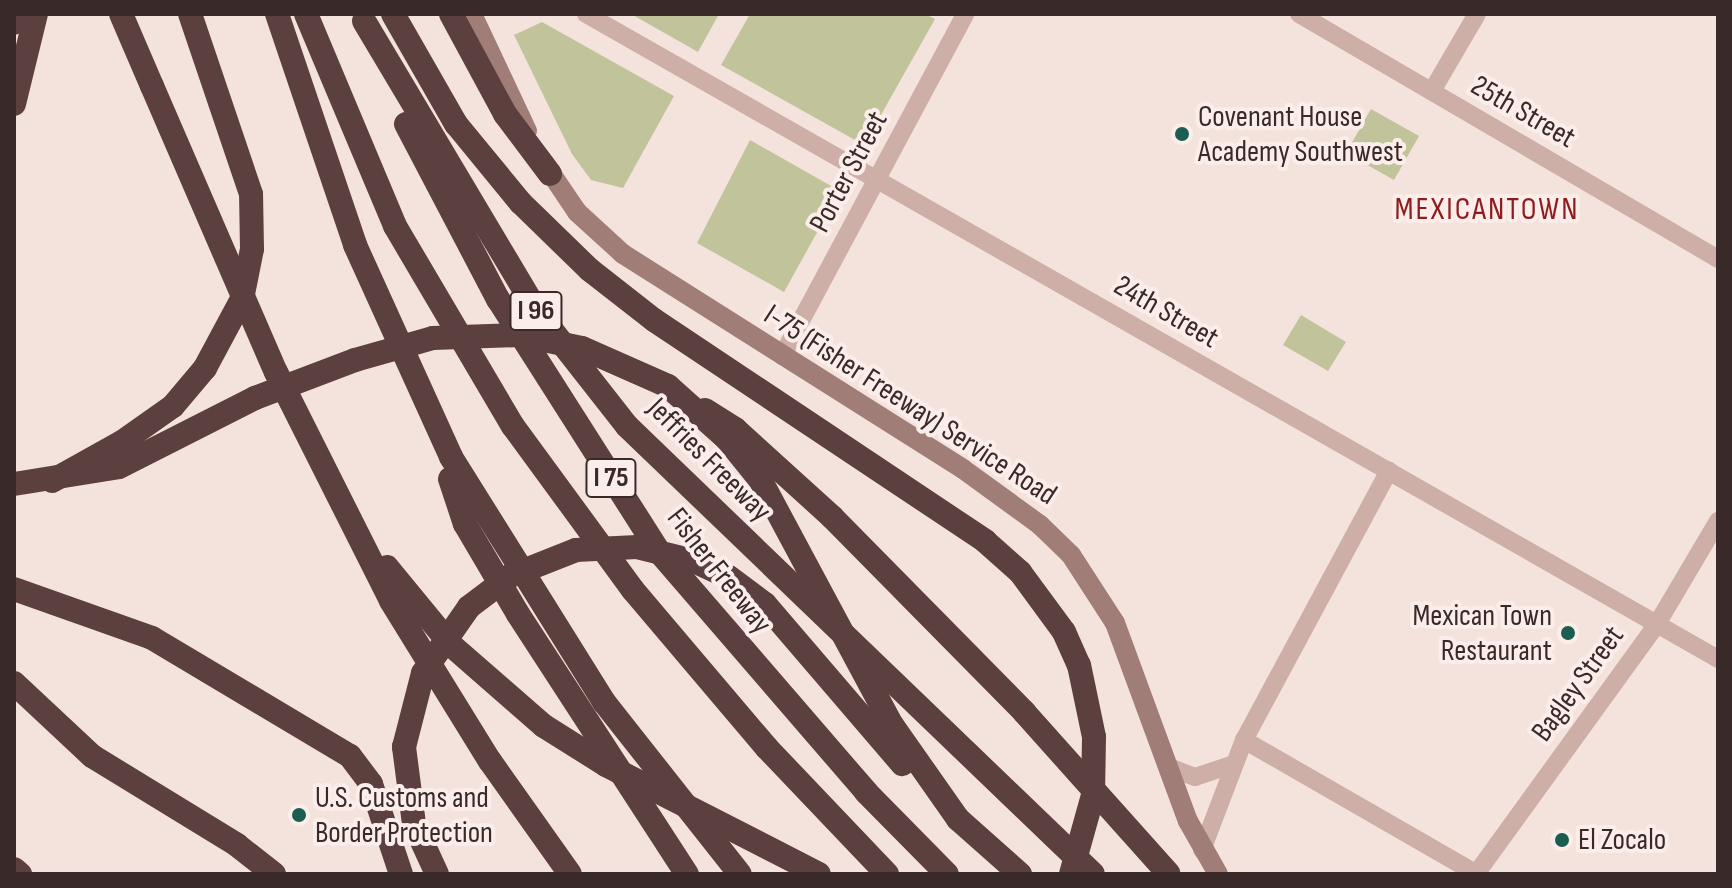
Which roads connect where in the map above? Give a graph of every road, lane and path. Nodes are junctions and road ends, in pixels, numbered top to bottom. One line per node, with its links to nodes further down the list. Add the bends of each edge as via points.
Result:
1 (15, 14): 14 (highway)
2 (36, 14): 16 (highway)
3 (121, 14): 26 (highway, bridge, via 276,372)
4 (277, 14): 22 (highway, via 339,204)
5 (306, 14): 46 (highway, via 395,226 513,426 633,590 777,759)
6 (393, 14): 49 (highway, bridge, via 456,124 521,203 590,270 654,320 985,541 1046,604 1074,654 1094,737 1093,795)
7 (468, 14): 17 (highway, via 505,114)
8 (586, 14): 18 (street, 24th Street)
9 (965, 14): 18 (street, Porter Street)
10 (1299, 14): 15 (street, 25th Street)
11 (1477, 14): 15 (street)
12 (192, 17): 24 (highway, via 251,194 252,249 242,299 212,358 173,406)
13 (363, 18): 47 (highway, Fisher Freeway / I 75, via 408,128 468,247 660,553 866,792); 50 (highway, Jeffries Freeway / I 96, via 536,310 627,426)
14 (14, 23)
15 (1432, 91): 19 (street, 25th Street)
16 (14, 104)
17 (550, 174): 20 (street, I-75 (Fisher Freeway) Service Road, via 595,232 655,277)
18 (877, 179): 20 (street, Porter Street); 23 (street, 24th Street)
19 (1718, 259)
20 (782, 356): 34 (street, I-75 (Fisher Freeway) Service Road, via 963,469 1040,525 1071,555 1095,587 1132,661)
21 (668, 386): 24 (highway, bridge, via 582,348 520,335 433,338 355,360 255,398 119,467); 35 (highway, bridge, via 727,439 761,481 892,725); 51 (highway, bridge, via 735,429 832,517 1024,712)
22 (424, 402): 43 (highway, via 465,524); 44 (highway, via 483,514 565,646)
23 (1389, 471): 29 (street, 24th Street); 32 (street)
24 (52, 481): 25 (highway)
25 (14, 484)
26 (337, 496): 42 (highway, bridge, via 418,649); 45 (highway, bridge, via 428,620 497,689 544,726 606,765)
27 (1718, 521): 29 (street, Bagley Street)
28 (22, 592): 40 (highway, via 152,638 350,756 367,775)
29 (1657, 624): 30 (street, 24th Street); 53 (street, Bagley Street)
30 (1718, 659)
31 (14, 683): 39 (highway, via 92,756 237,845)
32 (1244, 740): 33 (street); 53 (street)
33 (1234, 764): 34 (street, via 1195,777); 36 (street)
34 (1169, 767): 36 (street, I-75 (Fisher Freeway) Service Road)
35 (958, 819): 41 (highway, bridge, via 904,767 773,613 714,569 654,549 595,547 534,564 469,607 423,673 404,747 414,824); 48 (highway)
36 (1202, 850): 52 (street, I-75 (Fisher Freeway) Service Road)
37 (14, 869): 38 (highway)
38 (20, 874)
39 (274, 874)
40 (401, 874)
41 (437, 874)
42 (570, 874)
43 (687, 874)
44 (740, 874)
45 (819, 874)
46 (887, 874)
47 (947, 874)
48 (1020, 874)
49 (1071, 874)
50 (1093, 874)
51 (1169, 874)
52 (1218, 874)
53 (1476, 874)

